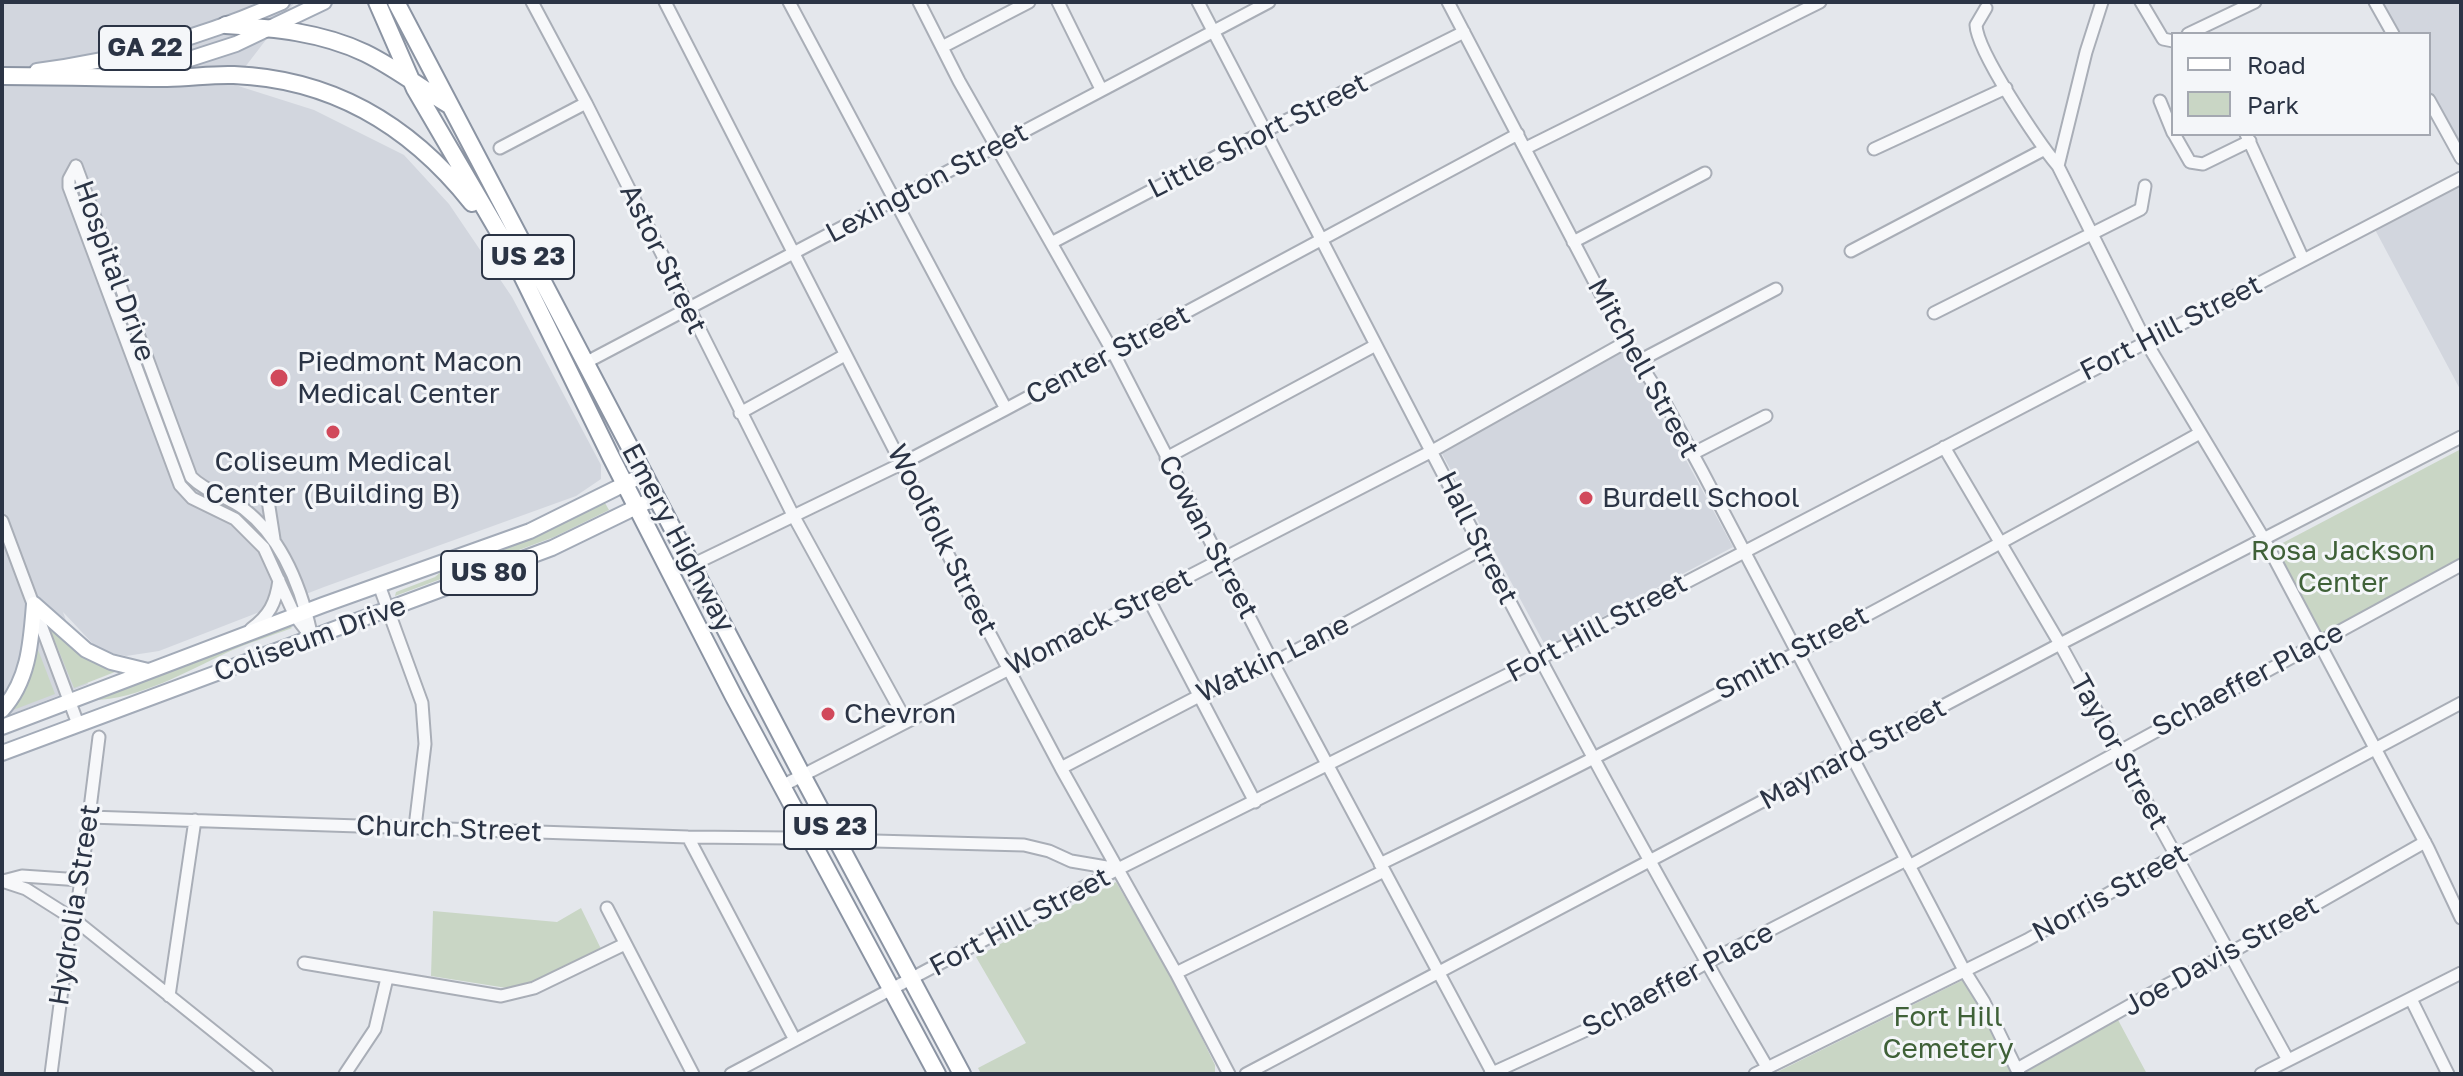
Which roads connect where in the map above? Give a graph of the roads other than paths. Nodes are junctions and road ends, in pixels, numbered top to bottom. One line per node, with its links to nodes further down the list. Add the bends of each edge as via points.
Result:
1 (282, 2): 20 (main road, GA 22)
2 (324, 2): 21 (main road, GA 22)
3 (377, 2): 30 (highway, Emery Highway / US 23)
4 (396, 2): 36 (highway, Emery Highway / US 23)
5 (532, 2): 34 (street, Astor Street)
6 (665, 2): 59 (street, Woolfolk Street)
7 (789, 2): 52 (street)
8 (919, 2): 27 (street, Cowan Street)
9 (1029, 2): 27 (street)
10 (1058, 2): 32 (street)
11 (1198, 2): 22 (street, Hall Street)
12 (1269, 2): 22 (street, Lexington Street)
13 (1448, 2): 23 (street, Mitchell Street)
14 (1820, 2): 44 (street)
15 (2102, 2): 48 (street)
16 (2141, 2): 26 (street)
17 (2255, 2): 24 (street)
18 (2375, 2): 25 (street)
19 (1986, 8): 31 (street, via 1976,31)
20 (226, 25): 21 (highway); 28 (main road, GA 22, via 84,63)
21 (273, 28): 29 (main road, GA 22); 30 (highway, via 354,48)
22 (1213, 30): 32 (street, Lexington Street); 38 (street, Hall Street)
23 (1464, 32): 38 (street, Little Short Street); 39 (street, Mitchell Street)
24 (2196, 32)
25 (2392, 32)
26 (2168, 40)
27 (942, 47): 42 (street, Cowan Street)
28 (3, 76): 29 (highway)
29 (132, 77): 58 (highway, via 260,77 303,85 364,109 413,140 442,168)
30 (411, 82): 36 (highway); 58 (highway, Emery Highway / US 23)
31 (2006, 88): 45 (street); 46 (street)
32 (1101, 89): 42 (street, Lexington Street)
33 (2160, 101): 37 (street)
34 (586, 103): 43 (street); 62 (street, Astor Street)
35 (2431, 104): 47 (street)
36 (450, 106): 70 (highway, Emery Highway / US 23)
37 (2171, 128)
38 (1265, 131): 54 (street, Hall Street); 55 (street, Little Short Street)
39 (1518, 134): 44 (street, Mitchell Street); 54 (street, Center Street)
40 (2175, 136): 41 (street, via 2190,162 2203,164)
41 (2248, 138): 60 (street)
42 (997, 146): 52 (street, Lexington Street); 55 (street, Cowan Street)
43 (500, 148)
44 (1526, 148): 56 (street, Mitchell Street)
45 (1874, 149)
46 (2045, 149): 48 (street); 57 (street)
47 (2461, 158)
48 (2058, 166): 53 (street)
49 (1705, 173): 56 (street)
50 (2461, 178): 60 (street, Fort Hill Street)
51 (2145, 186): 53 (street, via 2141,209)
52 (895, 201): 59 (street, Lexington Street); 71 (street)
53 (2091, 234): 63 (street); 65 (street)
54 (1322, 240): 66 (street, Hall Street); 67 (street, Center Street)
55 (1053, 242): 67 (street, Cowan Street)
56 (1573, 242): 64 (street, Mitchell Street)
57 (1851, 251)
58 (512, 255): 82 (highway, Emery Highway / US 23)
59 (793, 255): 62 (street, Lexington Street); 68 (street, Woolfolk Street)
60 (2303, 259): 65 (street, Fort Hill Street)
61 (1776, 289): 69 (street)
62 (687, 309): 70 (street, Lexington Street); 72 (street, Astor Street)
63 (1934, 313)
64 (1626, 342): 69 (street, Mitchell Street); 77 (street, Womack Street)
65 (2146, 342): 74 (street); 76 (street, Fort Hill Street)
66 (1376, 345): 77 (street, Hall Street); 79 (street)
67 (1113, 352): 71 (street, Center Street); 79 (street, Cowan Street)
68 (845, 355): 72 (street); 80 (street, Woolfolk Street)
69 (1639, 361): 78 (street, Mitchell Street)
70 (585, 363): 81 (highway, Emery Highway / US 23)
71 (1006, 409): 80 (street, Center Street)
72 (740, 413): 86 (street, Astor Street)
73 (1766, 416): 78 (street)
74 (2200, 433): 88 (street); 90 (street, Smith Street)
75 (2461, 437): 88 (street, Maynard Street)
76 (1944, 447): 90 (street, Taylor Street); 92 (street, Fort Hill Street)
77 (1432, 451): 91 (street, Hall Street); 93 (street, Womack Street)
78 (1692, 454): 92 (street, Mitchell Street)
79 (1166, 458): 93 (street, Cowan Street)
80 (903, 463): 86 (street, Center Street); 109 (street, Woolfolk Street)
81 (645, 474): 82 (main road, Coliseum Drive / US 80); 84 (highway, Emery Highway / US 23)
82 (625, 485): 85 (highway, Emery Highway / US 23); 97 (main road, Coliseum Drive / US 80, via 530,531)
83 (267, 494): 89 (street)
84 (657, 497): 85 (main road, Coliseum Drive); 94 (highway, Emery Highway / US 23)
85 (637, 508): 100 (main road, Coliseum Drive / US 80, via 552,548); 127 (highway, Emery Highway / US 23)
86 (793, 515): 94 (street, Center Street); 115 (street, Astor Street)
87 (2, 521): 99 (street)
88 (2264, 539): 104 (street); 105 (street, Maynard Street)
89 (275, 540): 96 (street, Hospital Drive, via 242,508 191,477 76,166 69,187 180,485 192,498 249,531); 101 (street, Hospital Drive)
90 (2001, 543): 105 (street, Taylor Street); 106 (street, Smith Street)
91 (1482, 549): 107 (street, Hall Street); 108 (street, Watkin Lane)
92 (1744, 551): 106 (street, Mitchell Street); 107 (street, Fort Hill Street)
93 (1220, 560): 98 (street, Womack Street); 108 (street, Cowan Street)
94 (692, 565): 126 (highway, Emery Highway / US 23)
95 (2461, 565): 104 (street, Schaeffer Place)
96 (279, 580): 101 (street, Hospital Drive); 102 (street, via 269,613)
97 (379, 585): 100 (street); 101 (main road, Coliseum Drive / US 80)
98 (1148, 598): 109 (street, Womack Street); 111 (street)
99 (34, 604): 110 (main road, via 86,650); 112 (street); 114 (main road, via 25,670)
100 (389, 609): 103 (main road, Coliseum Drive / US 80); 131 (street, via 422,703 425,744)
101 (300, 614): 102 (main road, Coliseum Drive / US 80); 103 (street, Hospital Drive)
102 (242, 635): 110 (main road, Coliseum Drive / US 80)
103 (312, 638): 116 (main road, Coliseum Drive / US 80)
104 (2317, 643): 119 (street); 120 (street, Schaeffer Place)
105 (2060, 644): 120 (street, Taylor Street); 122 (street, Maynard Street)
106 (1797, 652): 122 (street, Mitchell Street); 123 (street, Smith Street)
107 (1539, 659): 123 (street, Hall Street); 124 (street, Fort Hill Street)
108 (1273, 663): 111 (street, Watkin Lane); 124 (street, Cowan Street)
109 (1009, 668): 115 (street, Womack Street); 125 (street, Woolfolk Street)
110 (148, 671): 112 (main road, Coliseum Drive / US 80)
111 (1199, 696): 125 (street, Watkin Lane); 128 (street)
112 (70, 701): 116 (street); 117 (main road, Coliseum Drive / US 80)
113 (2461, 703): 119 (street, Norris Street)
114 (2, 710)
115 (906, 721): 126 (street, Womack Street)
116 (78, 724): 121 (main road, Coliseum Drive / US 80)
117 (2, 727)
118 (99, 737): 129 (street, Hydrolia Street)
119 (2376, 749): 135 (street); 136 (street, Norris Street)
120 (2118, 750): 136 (street, Taylor Street); 139 (street, Schaeffer Place)
121 (2, 753)
122 (1851, 756): 138 (street, Maynard Street); 139 (street, Mitchell Street)
123 (1594, 758): 138 (street, Hall Street); 140 (street, Smith Street)
124 (1328, 766): 128 (street, Fort Hill Street); 140 (street, Cowan Street)
125 (1061, 768): 141 (street, Woolfolk Street)
126 (802, 775): 127 (street, Womack Street); 134 (highway, Emery Highway / US 23)
127 (782, 786): 132 (highway, Emery Highway / US 23)
128 (1255, 802): 141 (street, Fort Hill Street)
129 (89, 817): 130 (street, Church Street); 142 (street, Hydrolia Street)
130 (195, 820): 131 (street, Church Street); 159 (street)
131 (415, 827): 133 (street, Church Street)
132 (807, 831): 133 (street, Church Street, via 791,838); 158 (highway, Emery Highway / US 23)
133 (688, 837): 161 (street)
134 (837, 840): 137 (street, via 1011,844); 157 (highway, Emery Highway / US 23)
135 (2425, 842): 146 (street); 149 (street, Joe Davis Street)
136 (2176, 855): 149 (street, Taylor Street); 152 (street, Norris Street)
137 (1071, 861): 141 (street); 144 (street)
138 (1650, 862): 151 (street, Hall Street); 154 (street, Maynard Street)
139 (1908, 863): 151 (street, Schaeffer Place); 152 (street, Mitchell Street)
140 (1382, 867): 153 (street, Smith Street); 154 (street, Cowan Street)
141 (1118, 869): 144 (street, Fort Hill Street); 153 (street, Woolfolk Street)
142 (81, 880): 143 (street, via 22,876); 147 (street, Hydrolia Street)
143 (2, 883): 147 (street, via 26,889)
144 (1089, 885): 157 (street, Fort Hill Street)
145 (607, 908): 148 (street)
146 (2461, 918)
147 (75, 920): 159 (street); 166 (street, Hydrolia Street)
148 (625, 944): 156 (street, via 534,988 501,996); 169 (street)
149 (2230, 953): 162 (street, Taylor Street); 164 (street, Joe Davis Street)
150 (304, 963): 156 (street)
151 (1706, 963): 163 (street, Hall Street); 165 (street, Schaeffer Place, via 1604,1022)
152 (1964, 970): 163 (street, Norris Street); 164 (street, Mitchell Street)
153 (1176, 973): 173 (street, Woolfolk Street)
154 (1439, 973): 165 (street, Cowan Street); 174 (street, Maynard Street)
155 (2461, 973): 160 (street)
156 (387, 978): 168 (street, via 375,1029)
157 (911, 980): 158 (street, Fort Hill Street); 172 (highway, Emery Highway / US 23)
158 (892, 990): 161 (street, Fort Hill Street); 171 (highway, Emery Highway / US 23)
159 (169, 996): 167 (street)
160 (2411, 999): 162 (street); 177 (street)
161 (795, 1040): 170 (street, Fort Hill Street)
162 (2288, 1060): 176 (street)
163 (1767, 1067): 175 (street, Norris Street)
164 (2018, 1072)
165 (1492, 1073)
166 (51, 1074)
167 (267, 1074)
168 (345, 1074)
169 (693, 1074)
170 (731, 1074)
171 (937, 1074)
172 (962, 1074)
173 (1229, 1074)
174 (1246, 1074)
175 (1755, 1074)
176 (2261, 1074)
177 (2448, 1074)

